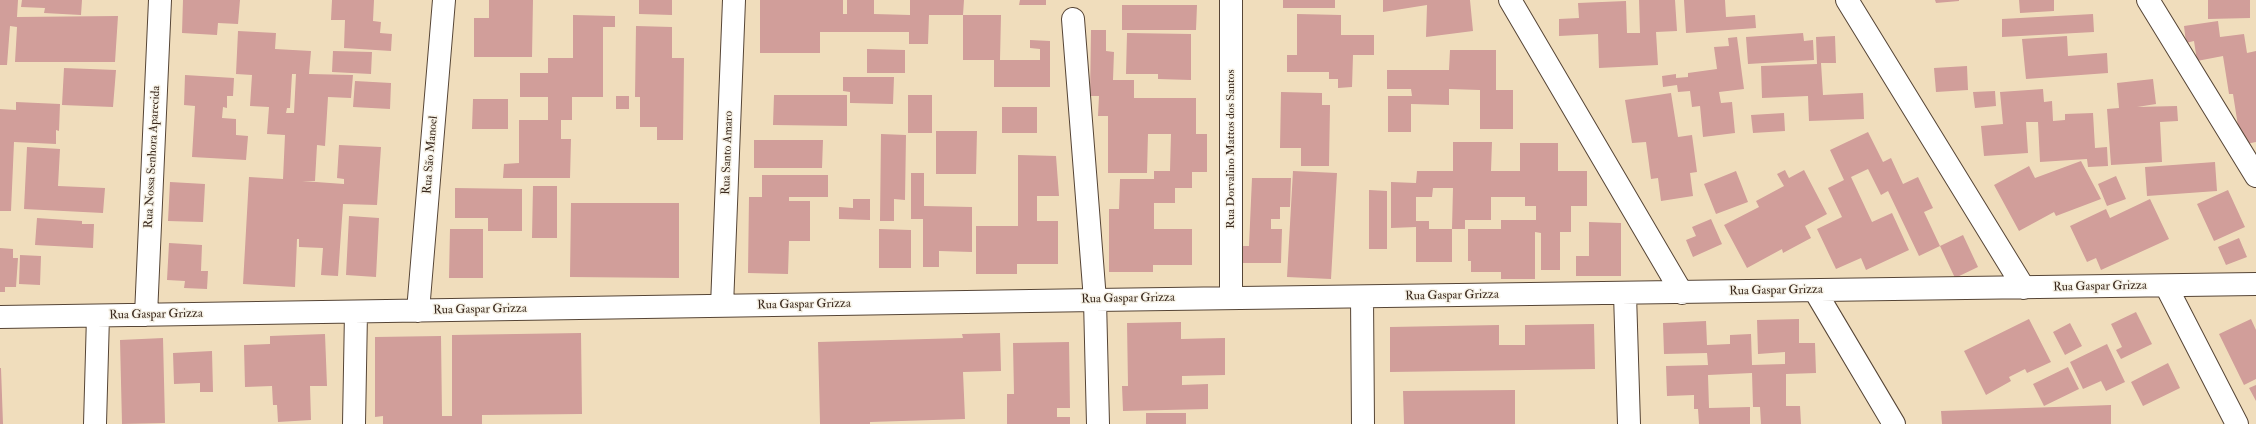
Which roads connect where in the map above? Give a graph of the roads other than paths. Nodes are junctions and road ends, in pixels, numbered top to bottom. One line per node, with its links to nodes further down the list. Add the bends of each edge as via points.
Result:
1 (160, 0): 22 (street, Rua Nossa Senhora Aparecida)
2 (444, 0): 20 (street, Rua São Manoel)
3 (734, 0): 19 (street, Rua Santo Amaro)
4 (1231, 0): 17 (street, Rua Dorvalino Mattos dos Santos)
5 (1510, 0): 14 (street)
6 (1847, 0): 12 (street)
7 (2148, 0): 9 (street)
8 (1073, 19): 18 (street)
9 (2256, 176)
10 (2256, 284): 11 (street, Rua Gaspar Grizza)
11 (2166, 286): 12 (street, Rua Gaspar Grizza); 31 (street)
12 (2024, 288): 13 (street, Rua Gaspar Grizza)
13 (1814, 291): 14 (street, Rua Gaspar Grizza); 30 (street)
14 (1682, 293): 15 (street, Rua Gaspar Grizza)
15 (1625, 294): 16 (street, Rua Gaspar Grizza); 29 (street)
16 (1362, 297): 17 (street, Rua Gaspar Grizza); 28 (street)
17 (1232, 298): 18 (street, Rua Gaspar Grizza)
18 (1095, 300): 19 (street, Rua Gaspar Grizza); 27 (street)
19 (722, 306): 20 (street, Rua Gaspar Grizza)
20 (418, 311): 21 (street, Rua Gaspar Grizza)
21 (356, 312): 22 (street, Rua Gaspar Grizza); 26 (street)
22 (146, 315): 23 (street, Rua Gaspar Grizza)
23 (98, 316): 24 (street, Rua Gaspar Grizza); 25 (street)
24 (0, 317)
25 (96, 424)
26 (354, 424)
27 (1098, 424)
28 (1363, 424)
29 (1629, 424)
30 (1894, 424)
31 (2236, 424)

